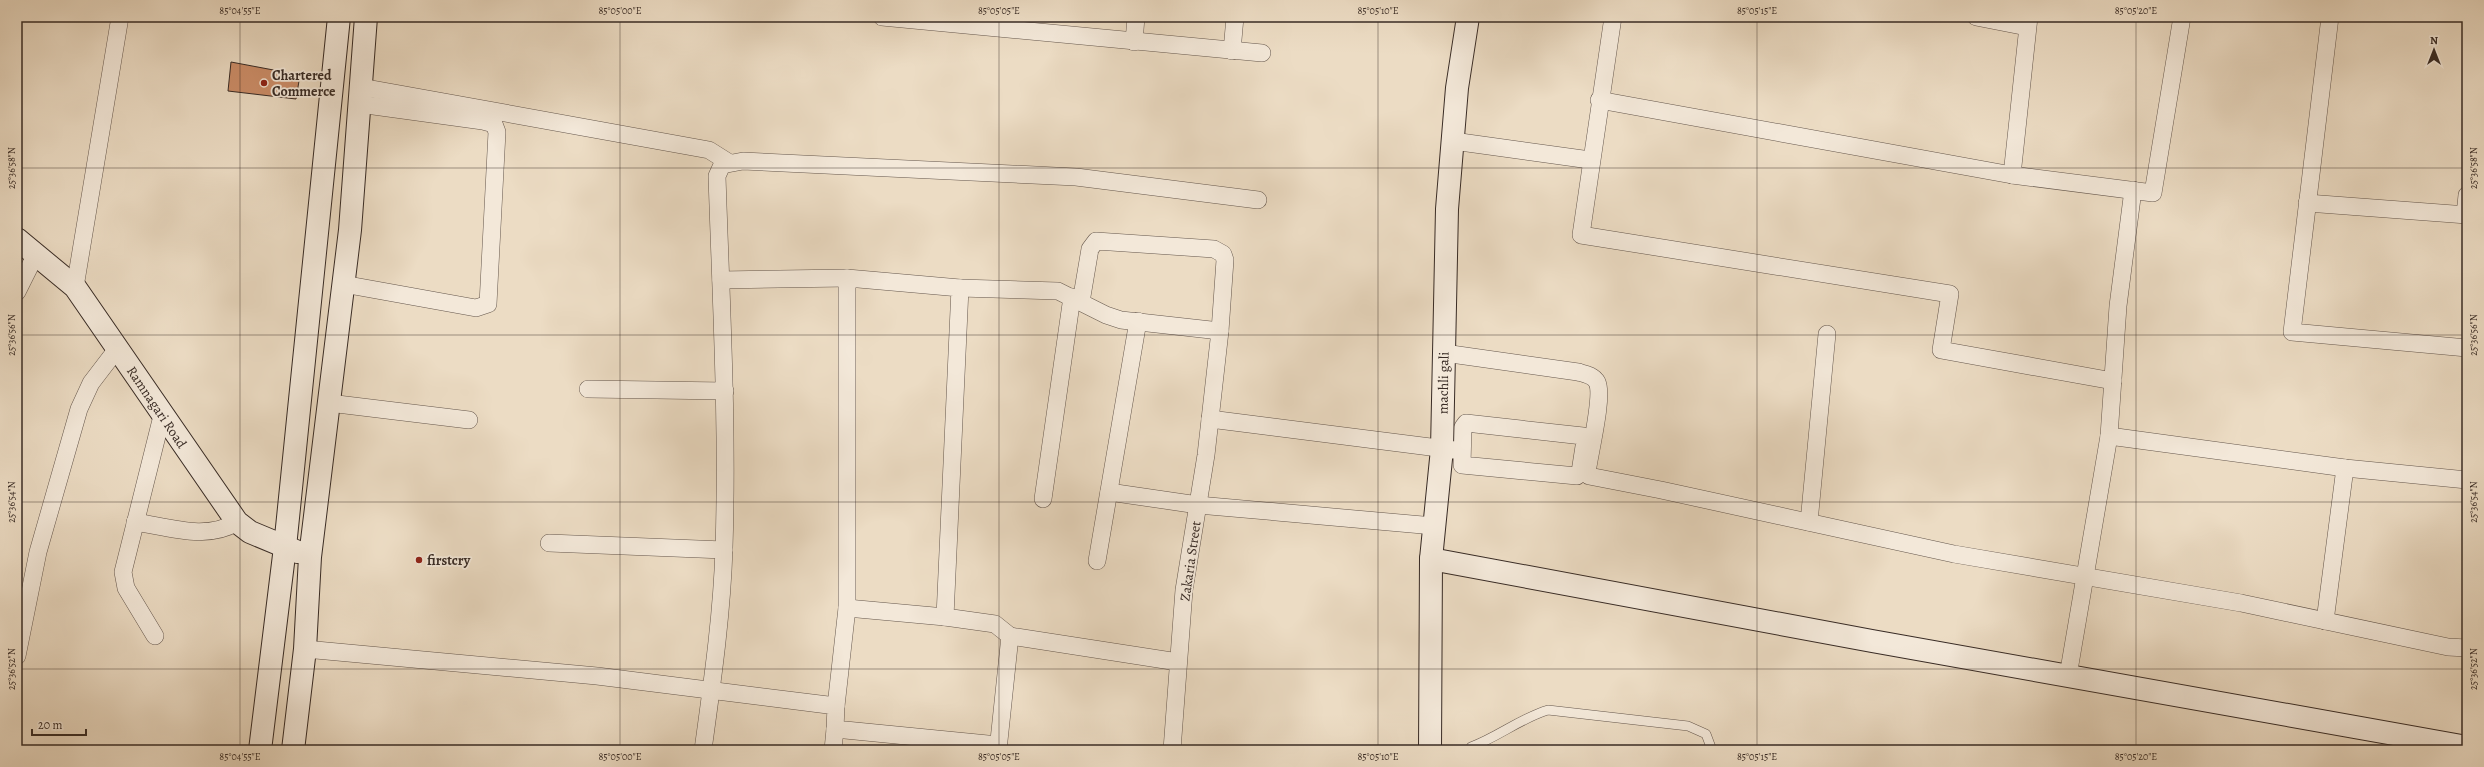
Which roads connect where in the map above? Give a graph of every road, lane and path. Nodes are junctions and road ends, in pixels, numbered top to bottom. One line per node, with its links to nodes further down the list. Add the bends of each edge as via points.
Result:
1 (120, 17): 33 (street)
2 (339, 17): 63 (street)
3 (366, 17): 17 (street)
4 (882, 17): 12 (street)
5 (1136, 17): 14 (street)
6 (1235, 17): 15 (street)
7 (1468, 17): 19 (street, machli gali, via 1457,88)
8 (1613, 17): 18 (street)
9 (1976, 17): 13 (street)
10 (2182, 17): 23 (street, via 2153,193)
11 (2330, 17): 26 (street)
12 (948, 21): 14 (street)
13 (2028, 22): 22 (street)
14 (1134, 42): 15 (street)
15 (1232, 51): 16 (street)
16 (1262, 54)
17 (360, 96): 21 (street, via 709,150); 32 (street); 32 (street, via 494,124 497,132 488,304 476,308)
18 (1599, 100): 20 (street); 22 (street)
19 (1453, 141): 20 (street); 42 (street, machli gali, via 1447,209)
20 (1590, 160): 43 (street, via 1581,235 1950,294 1941,350)
21 (728, 162): 25 (street, via 1076,177); 31 (street, via 722,165 717,176)
22 (2012, 175): 23 (street)
23 (2133, 190): 43 (street, via 2118,306)
24 (2467, 195): 27 (street)
25 (1258, 200)
26 (2307, 203): 27 (street); 40 (street, via 2292,332)
27 (2466, 215)
28 (17, 239): 29 (street, Ramnagari Road)
29 (36, 254): 33 (street, Ramnagari Road); 35 (street)
30 (847, 278): 31 (street); 34 (street); 69 (street)
31 (721, 280): 45 (street)
32 (343, 284): 46 (street)
33 (75, 287): 41 (street, Ramnagari Road)
34 (960, 288): 36 (street, via 1050,290); 70 (street)
35 (17, 292)
36 (1077, 300): 37 (street, via 1106,315); 38 (street, Zakaria Street, via 1090,249 1096,241 1214,249 1223,254 1225,260); 56 (street)
37 (1138, 322): 38 (street); 55 (street)
38 (1220, 331): 48 (street, Zakaria Street)
39 (1827, 334): 60 (street)
40 (2467, 348)
41 (117, 349): 47 (street, Ramnagari Road); 76 (street, via 91,383 79,409 38,552)
42 (1444, 352): 51 (street, machli gali); 52 (street, via 1578,372 1593,377 1597,382 1599,400)
43 (2113, 380): 50 (street)
44 (588, 389): 45 (street)
45 (725, 391): 64 (street)
46 (329, 402): 49 (street); 65 (street)
47 (162, 416): 58 (street); 59 (street, Ramnagari Road)
48 (1210, 419): 51 (street); 57 (street, Zakaria Street)
49 (468, 420)
50 (2109, 436): 53 (street); 68 (street)
51 (1452, 450): 52 (street, via 1462,464 1577,476); 52 (street, via 1466,423 1583,436); 61 (street, machli gali)
52 (1585, 466): 60 (street, via 1589,476)
53 (2345, 468): 54 (street); 71 (street)
54 (2467, 480)
55 (1109, 492): 57 (street); 67 (street)
56 (1043, 500)
57 (1198, 505): 61 (street); 77 (street, Zakaria Street, via 1184,590)
58 (135, 522): 59 (street, via 200,533 220,531); 72 (street, via 125,563 124,582)
59 (237, 522): 63 (street, Ramnagari Road, via 250,532)
60 (1808, 522): 68 (street, via 1954,554)
61 (1434, 526): 66 (street, machli gali)
62 (549, 543): 64 (street)
63 (285, 547): 65 (street, Ramnagari Road); 85 (street)
64 (724, 550): 79 (street)
65 (310, 557): 75 (street)
66 (1431, 559): 78 (street); 90 (street, machli gali)
67 (1097, 561)
68 (2086, 577): 71 (street, via 2241,603); 78 (street)
69 (847, 608): 70 (street); 80 (street)
70 (945, 617): 73 (street, via 996,624)
71 (2325, 621): 74 (street, via 2448,647)
72 (155, 636)
73 (1010, 636): 77 (street); 84 (street)
74 (2467, 648)
75 (305, 649): 79 (street, via 597,676); 86 (street)
76 (17, 656)
77 (1178, 662): 89 (street, Zakaria Street)
78 (2068, 676): 83 (street)
79 (711, 691): 80 (street); 87 (street)
80 (836, 706): 81 (street)
81 (835, 729): 84 (street); 88 (street)
82 (1471, 747): 91 (lane, via 1489,741 1528,718 1548,710 1688,726 1706,734)
83 (2467, 747)
84 (998, 748)
85 (260, 750)
86 (293, 750)
87 (703, 750)
88 (833, 750)
89 (1172, 750)
90 (1430, 750)
91 (1712, 750)

